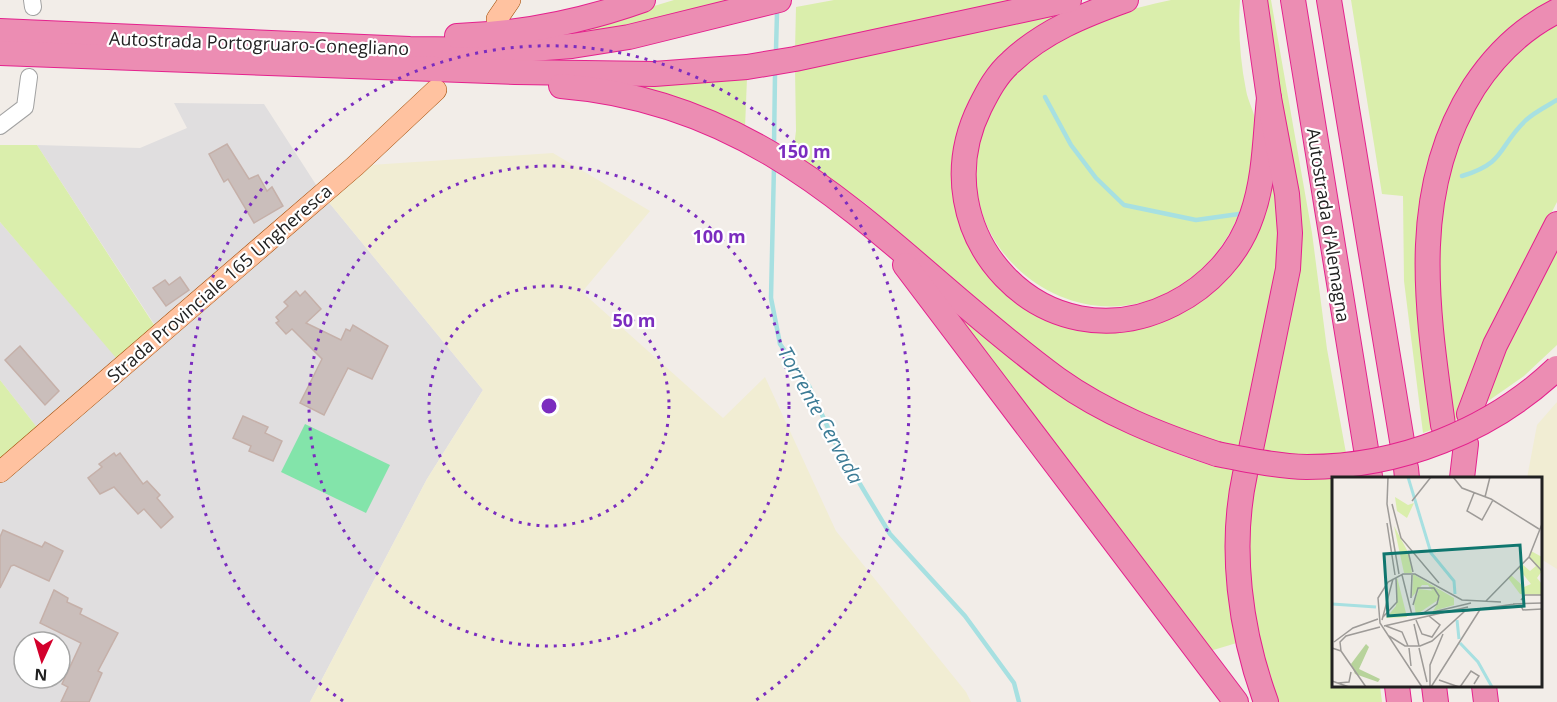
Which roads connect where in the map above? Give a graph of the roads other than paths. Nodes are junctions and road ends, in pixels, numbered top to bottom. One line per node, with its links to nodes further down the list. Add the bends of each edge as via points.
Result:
1 (510, 0): 10 (main road)
2 (643, 0): 12 (highway, via 568,22 474,35 327,37 164,31)
3 (779, 0): 12 (highway, Autostrada Portogruaro-Conegliano, via 629,37 518,50)
4 (1069, 0): 14 (highway, via 747,67 654,74)
5 (1126, 0): 17 (highway, via 1059,27 1031,45 1009,63 989,89 971,125 964,183 971,219 984,250 1008,282 1038,303 1073,318 1112,322 1150,316 1190,296 1212,279 1237,246 1251,218 1260,189)
6 (1255, 0): 17 (highway)
7 (1293, 0): 26 (highway, Autostrada d'Alemagna)
8 (1329, 0): 24 (highway, Autostrada d'Alemagna)
9 (1557, 11): 23 (highway, via 1510,43 1484,73 1458,113 1443,148 1433,193 1427,281)
10 (497, 19)
11 (0, 31): 12 (highway, Autostrada Portogruaro-Conegliano)
12 (107, 36)
13 (0, 53): 14 (highway, Autostrada Portogruaro-Conegliano)
14 (260, 64): 20 (highway, via 582,88 645,101 708,120 744,138 795,167)
15 (29, 77): 18 (street, via 25,107)
16 (436, 90): 27 (main road, Strada Provinciale 165 Ungheresca, via 355,166)
17 (1269, 98): 25 (highway, via 1287,194 1290,233 1288,269)
18 (0, 126)
19 (1557, 224): 22 (highway, via 1495,345)
20 (880, 231): 21 (highway, bridge, via 1057,379 1147,430 1217,454 1306,467 1351,465 1411,451 1453,438 1496,417 1537,388); 34 (highway)
21 (1557, 368)
22 (1469, 414)
23 (1443, 425)
24 (1402, 441)
25 (1251, 448)
26 (1366, 449)
27 (0, 472)
28 (1245, 474): 35 (highway, via 1239,529 1239,589 1250,651)
29 (1452, 477): 30 (highway, via 1457,448)
30 (1462, 477)
31 (1397, 687): 36 (highway)
32 (1434, 687): 37 (highway)
33 (1484, 687): 38 (highway)
34 (1236, 702)
35 (1266, 702)
36 (1400, 702)
37 (1436, 702)
38 (1486, 702)

